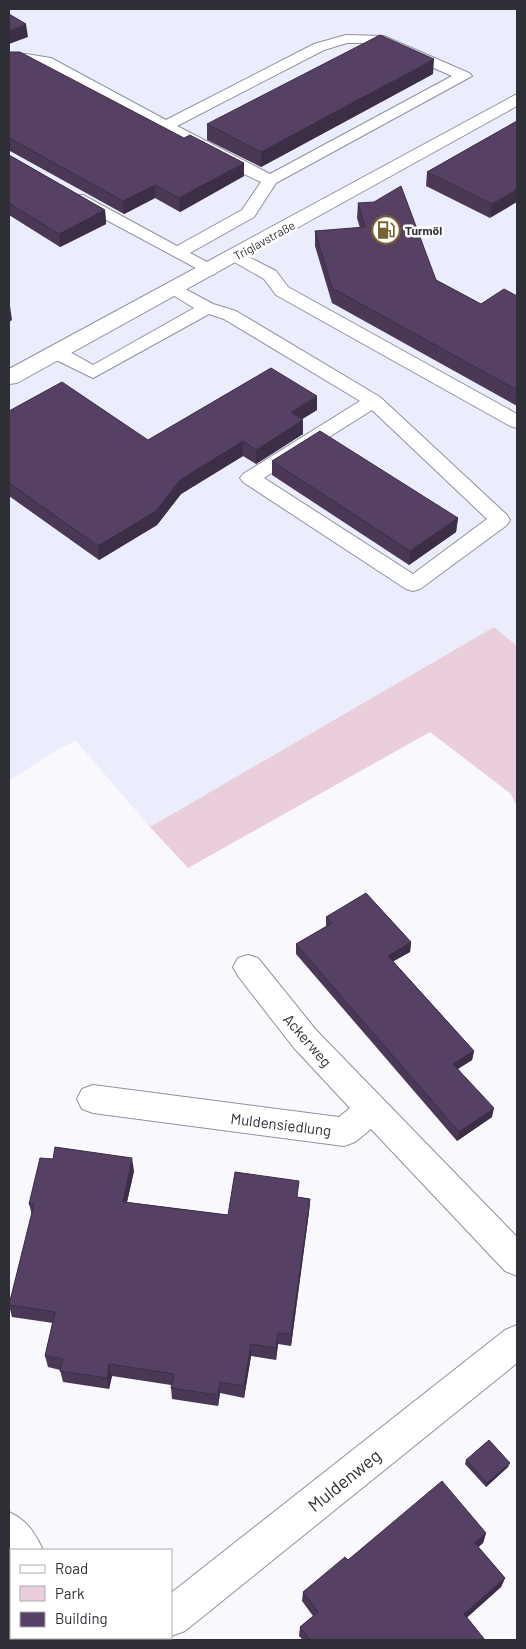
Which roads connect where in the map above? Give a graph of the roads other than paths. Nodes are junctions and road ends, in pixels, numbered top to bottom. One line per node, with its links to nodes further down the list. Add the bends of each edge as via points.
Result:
1 (9, 60): 3 (lane, via 46,61)
2 (517, 99): 7 (street, Triglavstraße)
3 (166, 126): 4 (lane); 4 (lane, via 319,47 346,39 379,39 464,76)
4 (270, 180): 6 (lane, via 248,213)
5 (65, 191): 6 (lane)
6 (177, 253): 8 (lane)
7 (235, 255): 8 (street, Triglavstraße); 14 (lane, via 270,275 282,291)
8 (208, 270): 9 (street, Triglavstraße)
9 (174, 288): 10 (lane); 11 (street, Triglavstraße)
10 (208, 308): 11 (lane, via 93,372); 13 (lane, via 230,315)
11 (56, 353): 12 (street, Triglavstraße)
12 (9, 378)
13 (373, 401): 13 (lane, via 250,478 413,584 500,520)
14 (517, 422)
15 (248, 967): 17 (street, Ackerweg, via 305,1039)
16 (93, 1099): 17 (street, Muldensiedlung, via 344,1132)
17 (372, 1109): 18 (street)
18 (517, 1260)
19 (517, 1342): 22 (street, Muldenweg)
20 (9, 1531): 21 (street)
21 (23, 1549)
22 (172, 1617)

